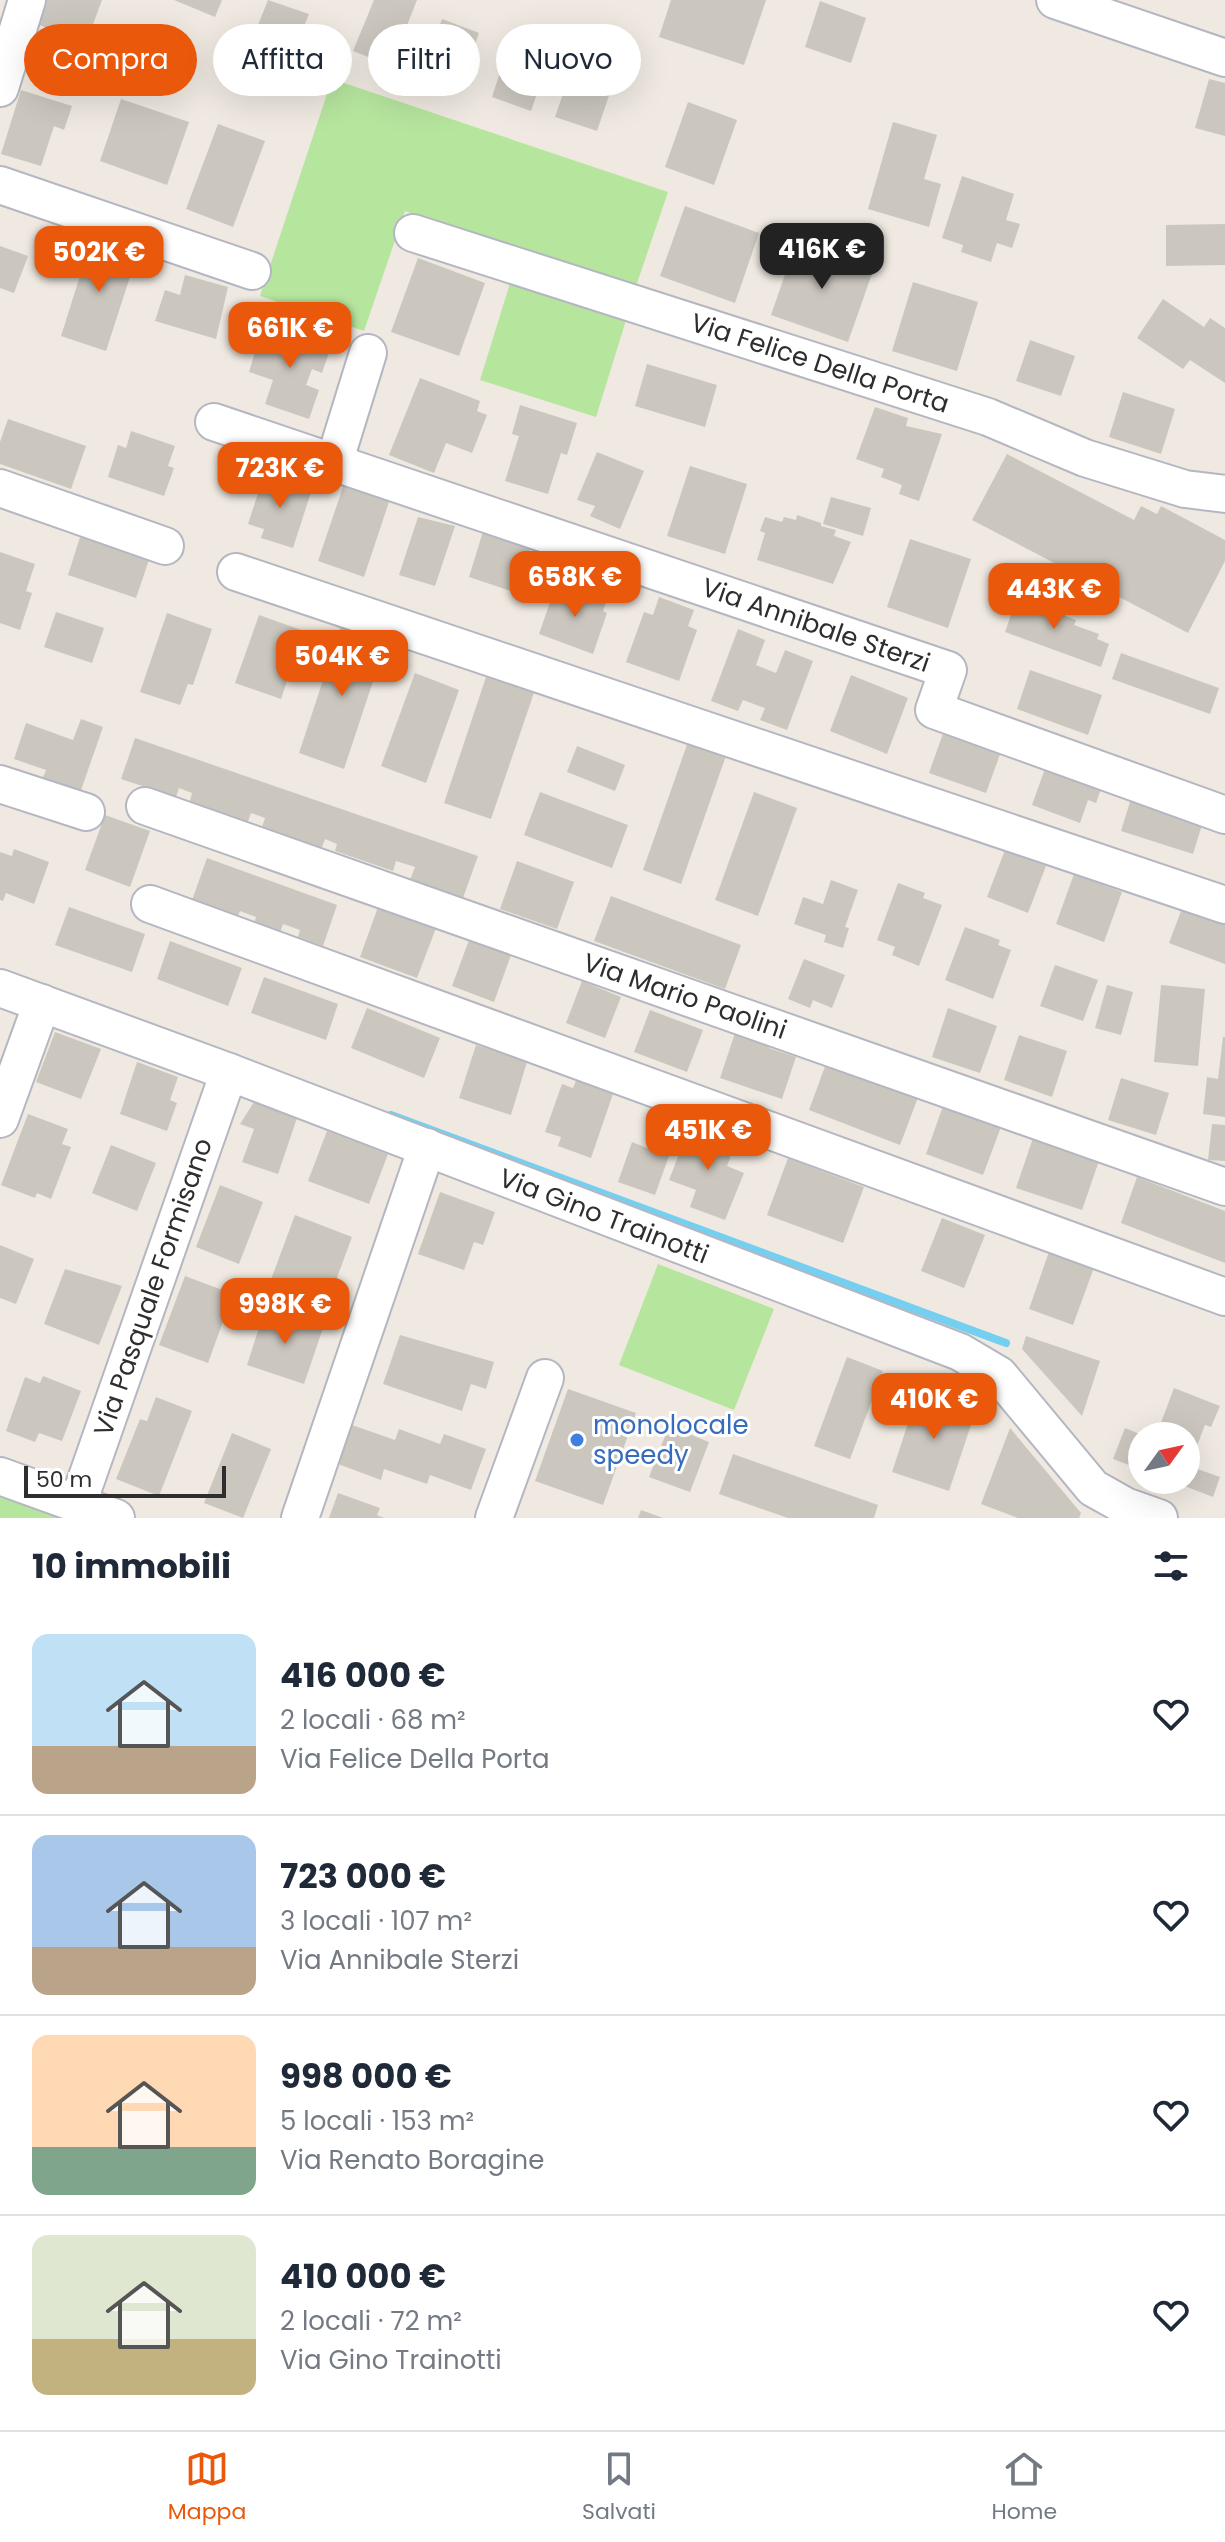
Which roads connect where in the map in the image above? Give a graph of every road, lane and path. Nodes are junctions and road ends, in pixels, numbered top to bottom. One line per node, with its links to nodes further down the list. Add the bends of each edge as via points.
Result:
1 (27, 0): 4 (street)
2 (1055, 0): 3 (street)
3 (1225, 58)
4 (0, 88)
5 (0, 185): 7 (street)
6 (413, 233): 12 (street, Via Felice Della Porta, via 988,417 1085,458 1185,489)
7 (252, 271)
8 (368, 353): 10 (street)
9 (214, 422): 10 (street, Via Annibale Sterzi)
10 (334, 463): 18 (street, Via Annibale Sterzi, via 948,670 934,710)
11 (0, 488): 13 (street)
12 (1225, 494)
13 (165, 546)
14 (236, 572): 20 (street)
15 (0, 784): 17 (street)
16 (145, 806): 26 (street, Via Mario Paolini)
17 (86, 812)
18 (1225, 815)
19 (150, 904): 27 (street)
20 (1225, 905)
21 (0, 988): 22 (street, Via Gino Trainotti)
22 (42, 1003): 23 (street, Via Gino Trainotti); 24 (street)
23 (229, 1072): 25 (street, Via Gino Trainotti); 30 (street, Via Pasquale Formisano)
24 (0, 1119)
25 (427, 1147): 32 (street); 34 (street, Via Gino Trainotti, via 960,1352 999,1375 1093,1488)
26 (1225, 1187)
27 (1225, 1297)
28 (545, 1378): 33 (street)
29 (0, 1476): 30 (street)
30 (78, 1503): 31 (street)
31 (116, 1518)
32 (300, 1518)
33 (494, 1518)
34 (1159, 1518)

